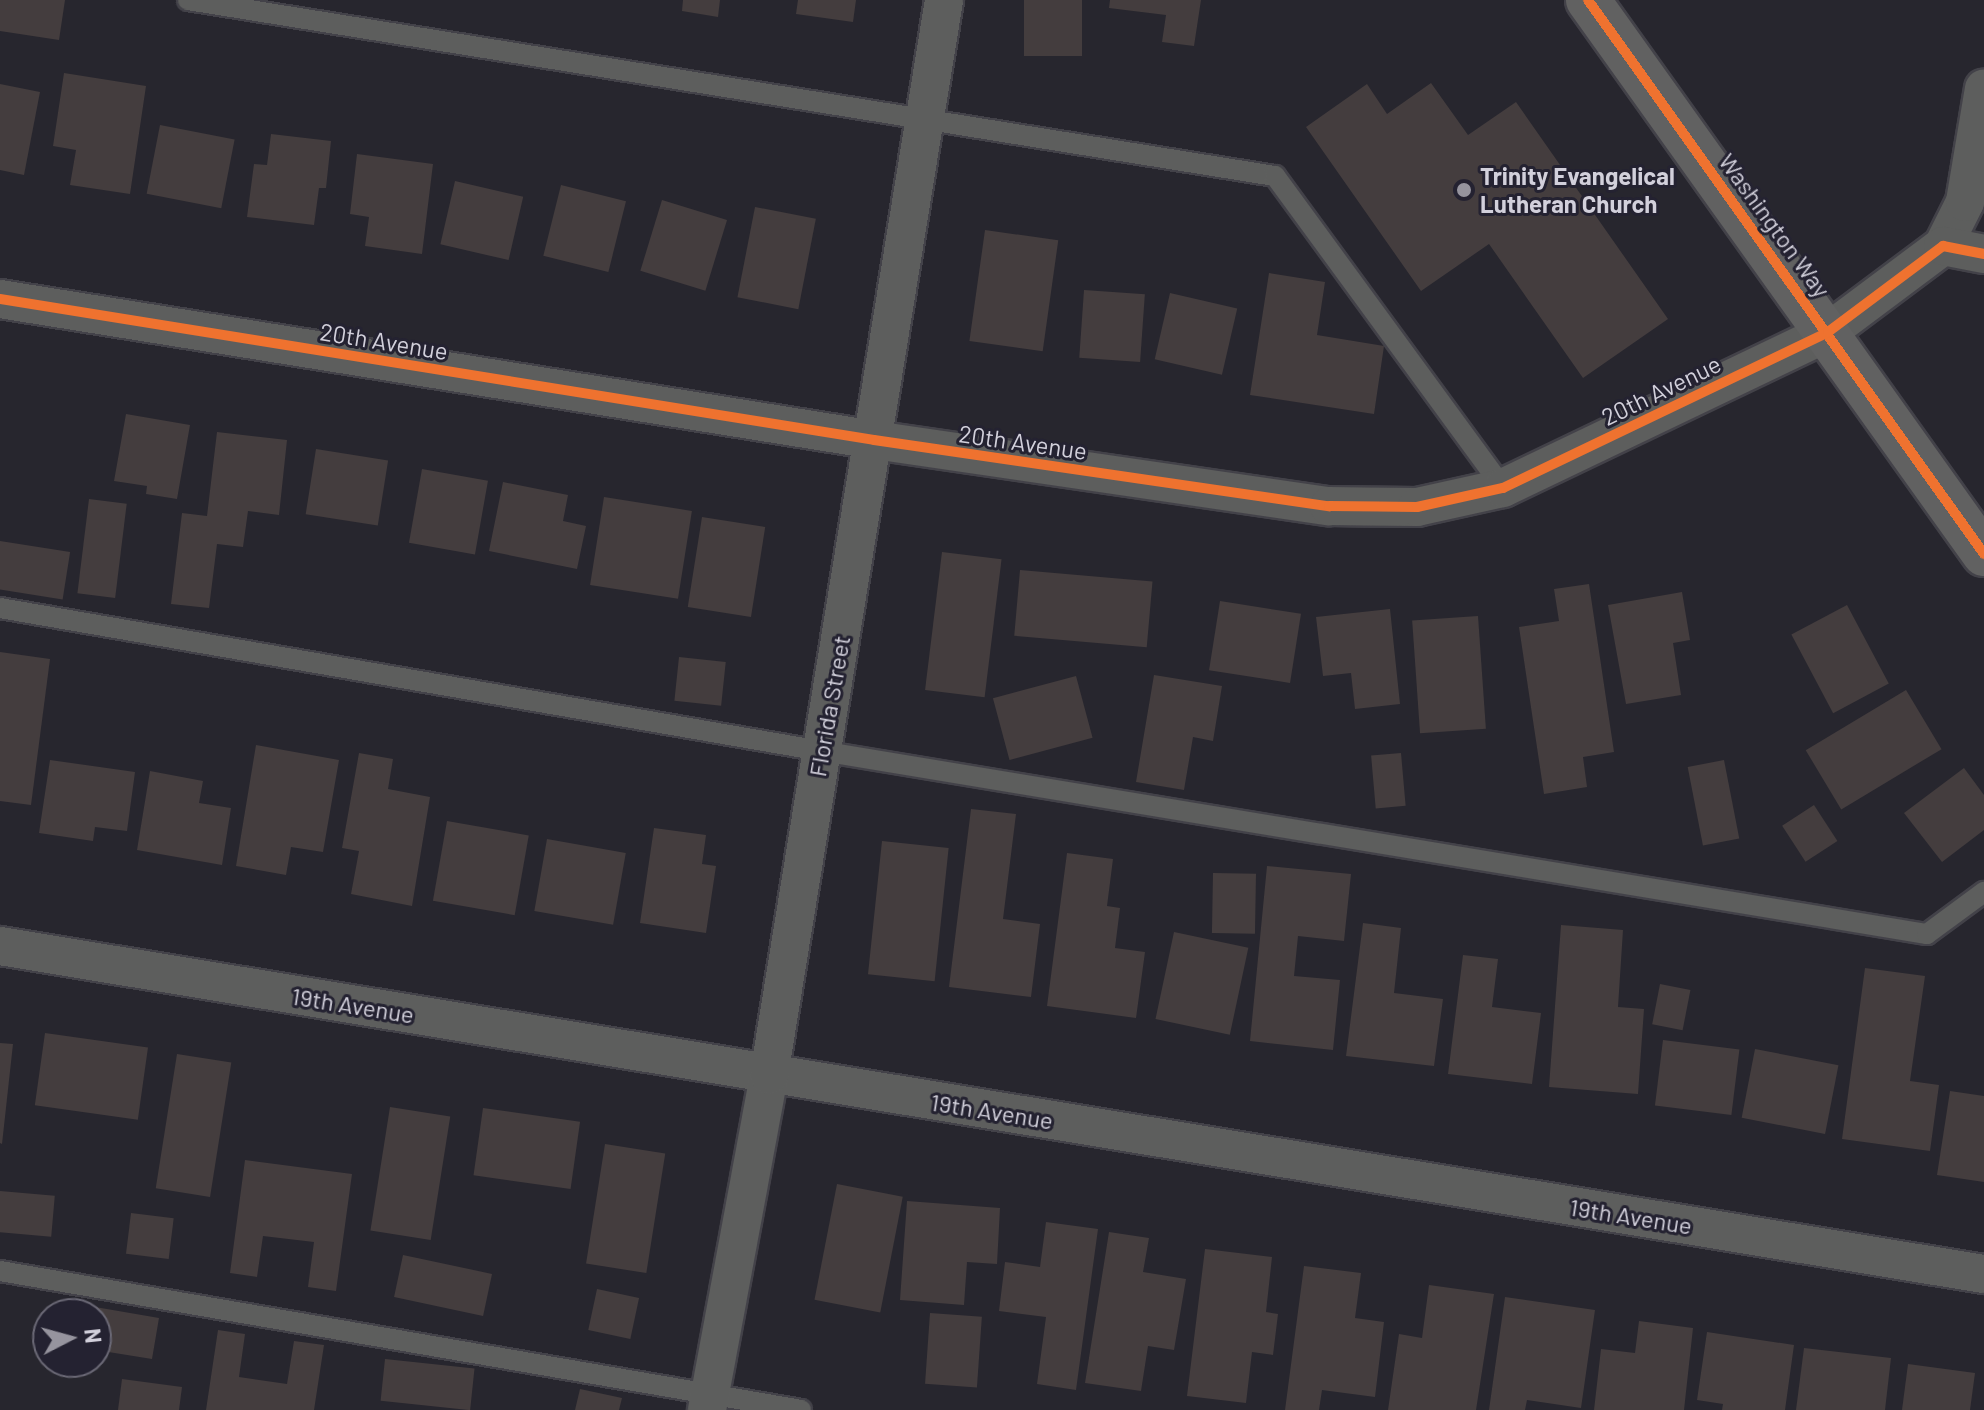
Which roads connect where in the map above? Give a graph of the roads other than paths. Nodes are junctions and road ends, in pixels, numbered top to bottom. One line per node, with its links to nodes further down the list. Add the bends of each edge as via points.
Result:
1 (188, 0): 5 (lane)
2 (944, 0): 5 (street, Florida Street)
3 (1588, 0): 9 (main road, Washington Way)
4 (1984, 89): 6 (street, via 1965,202)
5 (925, 118): 10 (street, Florida Street); 11 (lane, via 1275,176)
6 (1943, 246): 7 (street); 9 (street, 20th Avenue)
7 (1984, 254)
8 (0, 299): 10 (street, 20th Avenue)
9 (1828, 332): 11 (street, 20th Avenue); 12 (main road, Washington Way)
10 (874, 440): 11 (street, 20th Avenue, via 1329,506 1417,507); 14 (street, Florida Street)
11 (1503, 488)
12 (1984, 554)
13 (0, 608): 14 (lane)
14 (821, 751): 15 (lane, via 1927,934); 17 (street, Florida Street)
15 (1984, 892)
16 (0, 946): 17 (street, 19th Avenue)
17 (769, 1075): 19 (street, 19th Avenue); 20 (street, Florida Street)
18 (0, 1271): 20 (lane)
19 (1984, 1274)
20 (708, 1402): 21 (lane)
21 (801, 1410)

